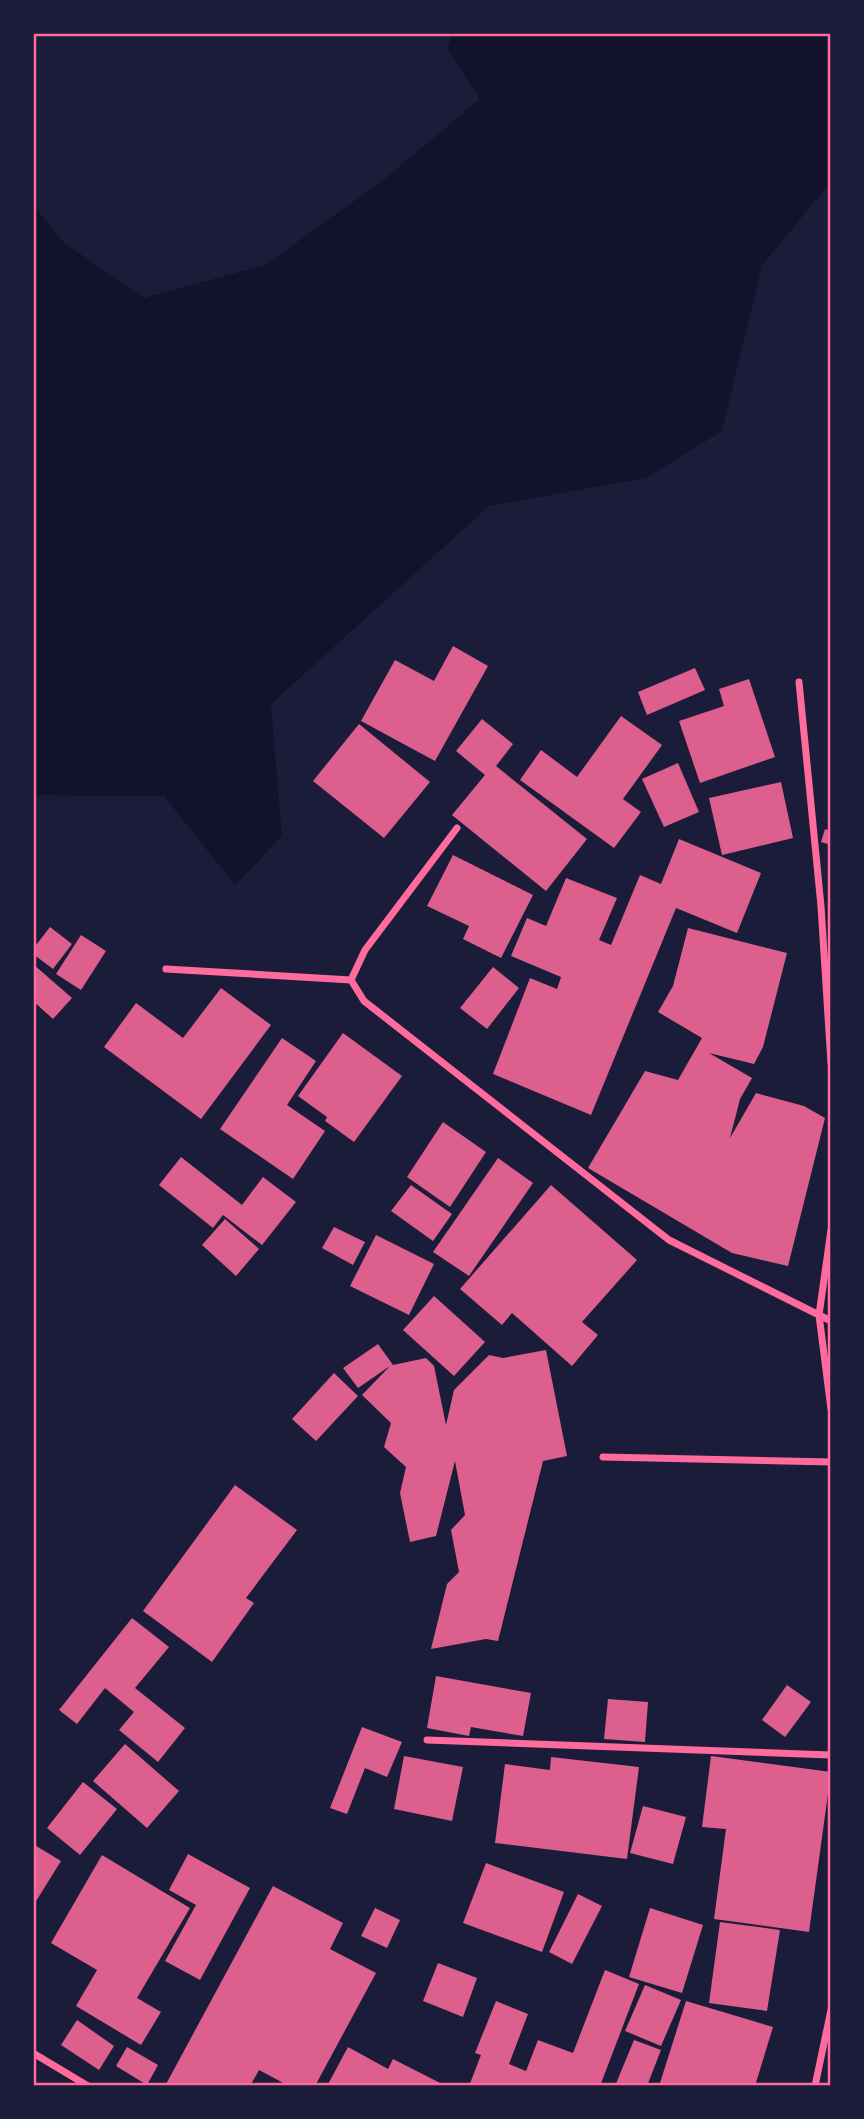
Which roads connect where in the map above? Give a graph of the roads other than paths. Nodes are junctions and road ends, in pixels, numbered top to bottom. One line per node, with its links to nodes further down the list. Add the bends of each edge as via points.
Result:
1 (799, 682): 5 (street)
2 (457, 828): 4 (street, via 365,950)
3 (166, 969): 4 (street)
4 (351, 980): 7 (street, via 364,1001 669,1240)
5 (831, 1063)
6 (831, 1230): 7 (street)
7 (819, 1315): 8 (street); 9 (street)
8 (831, 1321)
9 (831, 1409)
10 (603, 1457): 11 (street)
11 (831, 1462)
12 (426, 1740): 13 (street)
13 (831, 1755)
14 (831, 2010): 17 (street)
15 (33, 2053): 16 (street)
16 (88, 2086)
17 (815, 2086)

